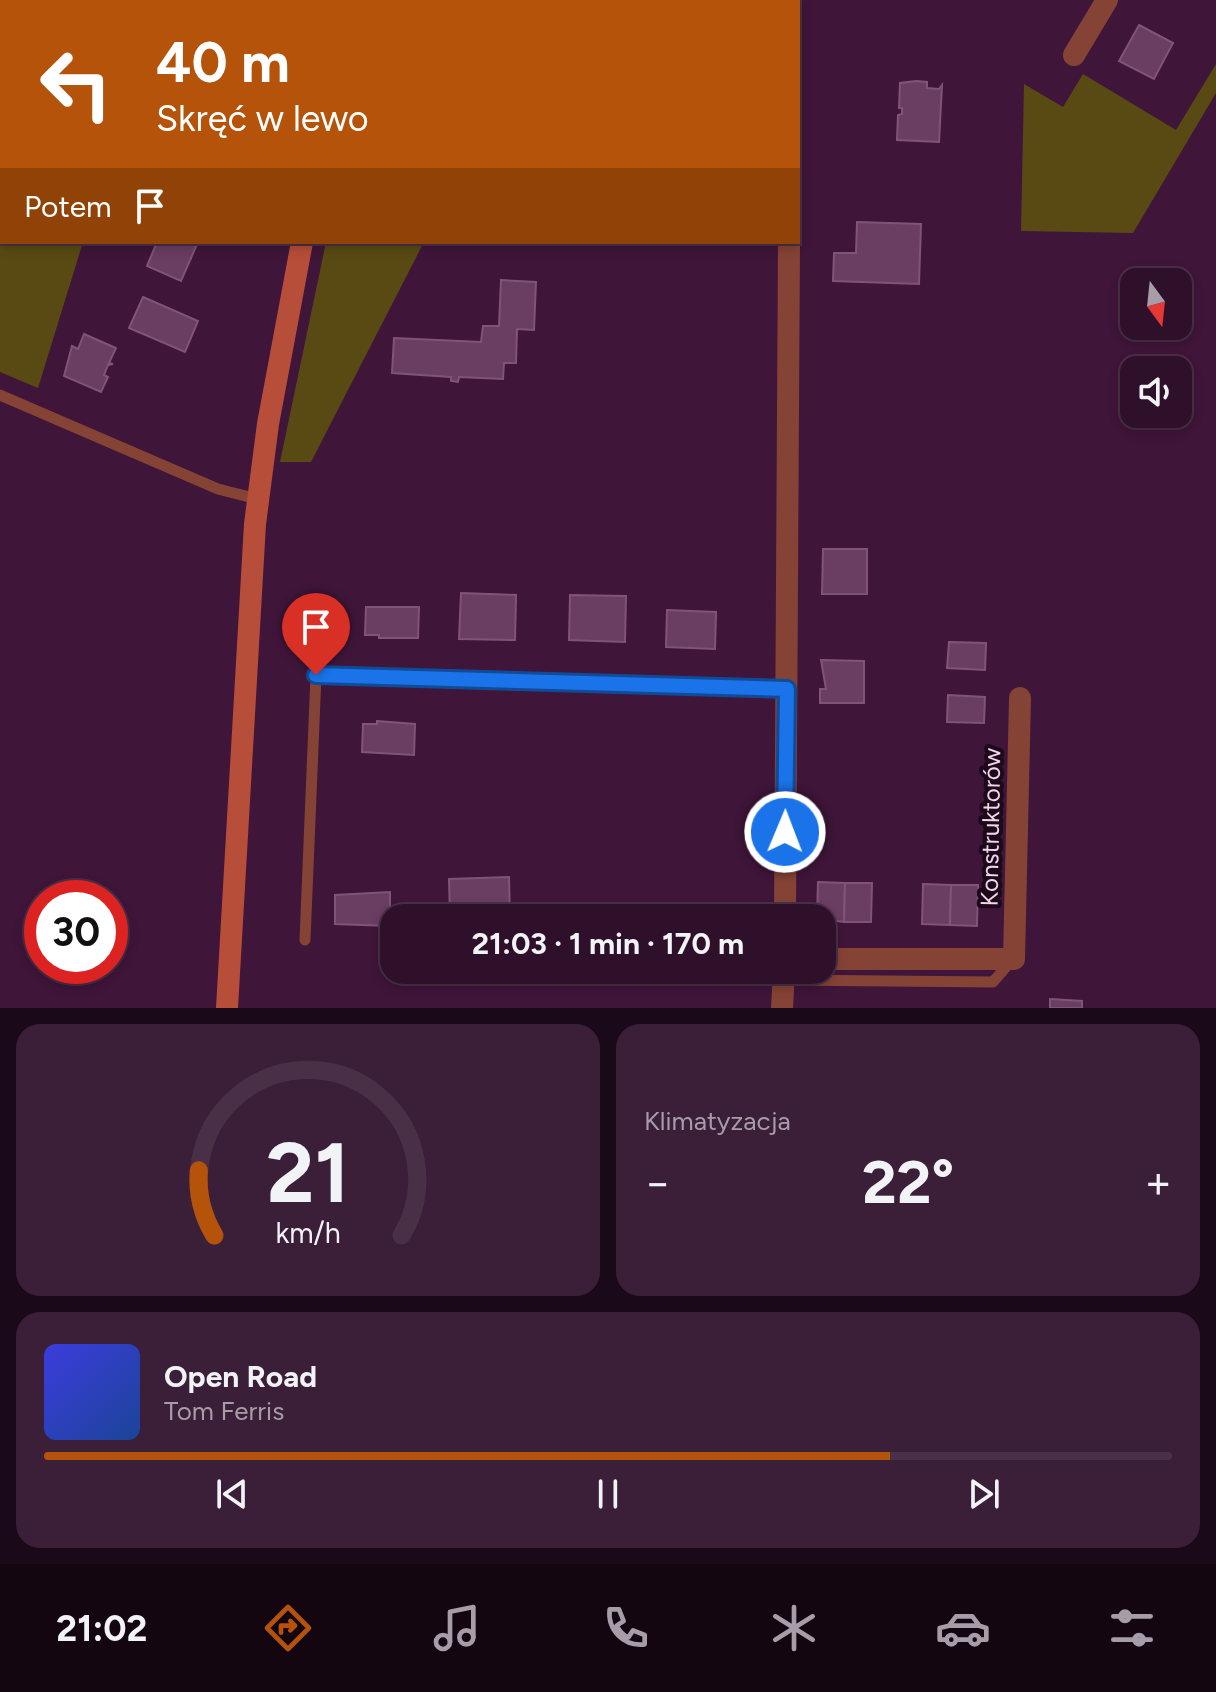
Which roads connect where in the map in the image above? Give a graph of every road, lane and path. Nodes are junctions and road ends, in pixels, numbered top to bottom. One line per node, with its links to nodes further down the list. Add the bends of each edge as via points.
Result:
1 (1107, 0): 2 (street)
2 (1074, 55)
3 (302, 244): 6 (main road)
4 (789, 244): 7 (street)
5 (0, 395): 6 (lane, via 218,489)
6 (257, 499): 15 (main road)
7 (787, 689): 9 (street); 10 (lane, via 316,675)
8 (1020, 698): 12 (street, Konstruktorów)
9 (785, 904)
10 (305, 940)
11 (836, 959): 12 (street)
12 (1014, 959): 13 (lane, via 993,982)
13 (836, 977)
14 (783, 984): 16 (street)
15 (227, 1008)
16 (782, 1008)

